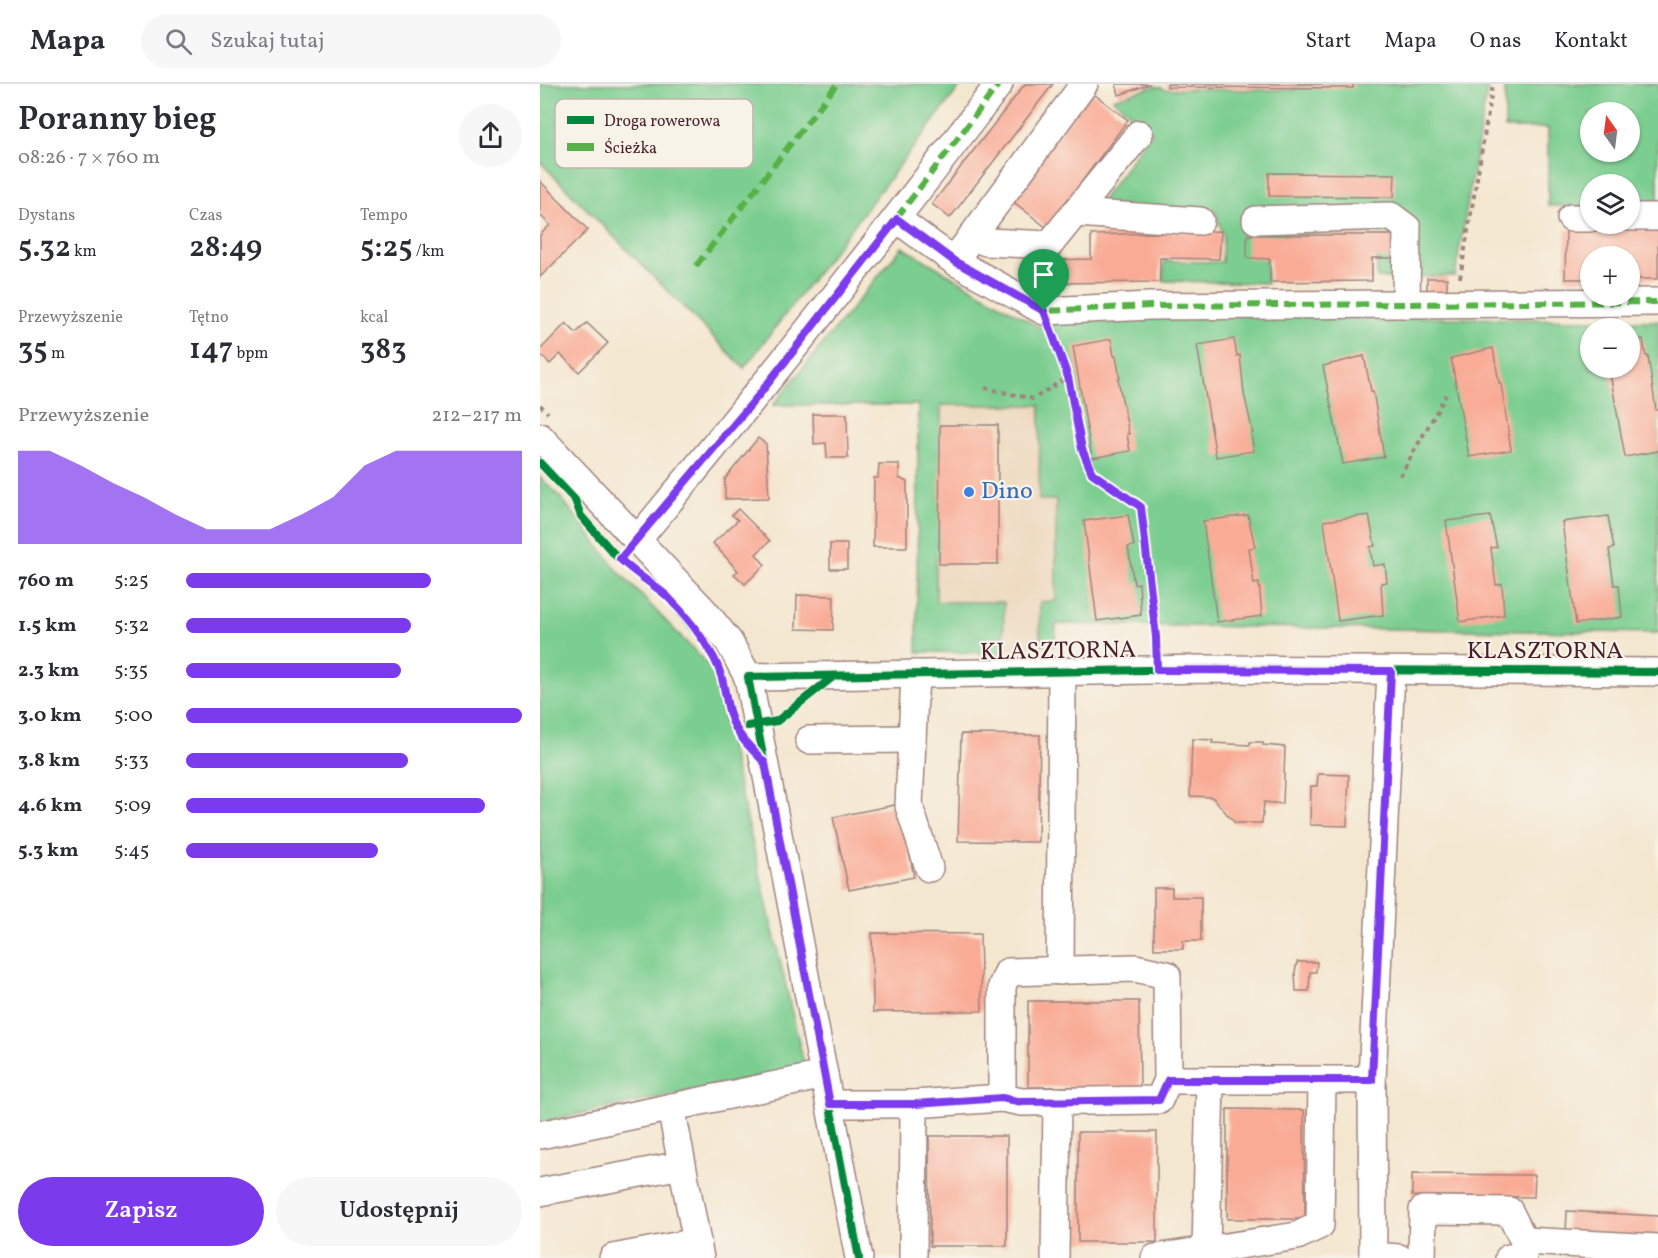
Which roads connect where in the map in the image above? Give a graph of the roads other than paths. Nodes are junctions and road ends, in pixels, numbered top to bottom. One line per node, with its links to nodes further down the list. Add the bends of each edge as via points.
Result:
1 (999, 84): 7 (street)
2 (1084, 84): 10 (street)
3 (1139, 134): 4 (street)
4 (1075, 213): 9 (street); 10 (street, via 1049,245 986,242)
5 (1640, 217): 6 (street)
6 (1658, 217)
7 (897, 219): 11 (street); 15 (street, via 758,396)
8 (1256, 220): 13 (street, via 1391,216 1407,228)
9 (1200, 221)
10 (972, 236): 11 (street)
11 (954, 261): 13 (street, via 1044,311)
12 (1658, 302): 13 (street)
13 (1406, 304)
14 (544, 425): 15 (street)
15 (637, 540): 20 (street, via 704,611 729,642)
16 (1391, 671): 17 (street, KLASZTORNA); 18 (street, KLASZTORNA); 29 (street)
17 (1062, 672): 19 (street, KLASZTORNA); 24 (street)
18 (1658, 672)
19 (915, 674): 20 (street, KLASZTORNA); 21 (street)
20 (748, 677): 25 (street)
21 (912, 739): 22 (street); 23 (street, via 909,806)
22 (809, 740)
23 (928, 868)
24 (1060, 971): 26 (street, via 1135,968 1167,975); 30 (street, via 1008,972 1002,986)
25 (824, 1075): 32 (street); 34 (street)
26 (1168, 1080): 27 (street); 31 (street, via 1159,1100)
27 (1210, 1080): 28 (street); 41 (street)
28 (1322, 1080): 29 (street); 41 (street, via 1320,1225 1297,1236)
29 (1372, 1080): 42 (street)
30 (1002, 1098): 31 (street); 33 (street)
31 (1057, 1101): 46 (street)
32 (830, 1104): 33 (street); 44 (street)
33 (915, 1104): 45 (street)
34 (671, 1107): 35 (street); 36 (street)
35 (540, 1135)
36 (682, 1165): 37 (street); 40 (street)
37 (540, 1192)
38 (1658, 1248): 39 (street)
39 (1516, 1249): 48 (street, via 1509,1211 1423,1209)
40 (698, 1250): 43 (street)
41 (1206, 1250): 47 (street)
42 (1382, 1257)
43 (613, 1258)
44 (859, 1258)
45 (913, 1258)
46 (1055, 1258)
47 (1155, 1258)
48 (1422, 1258)

